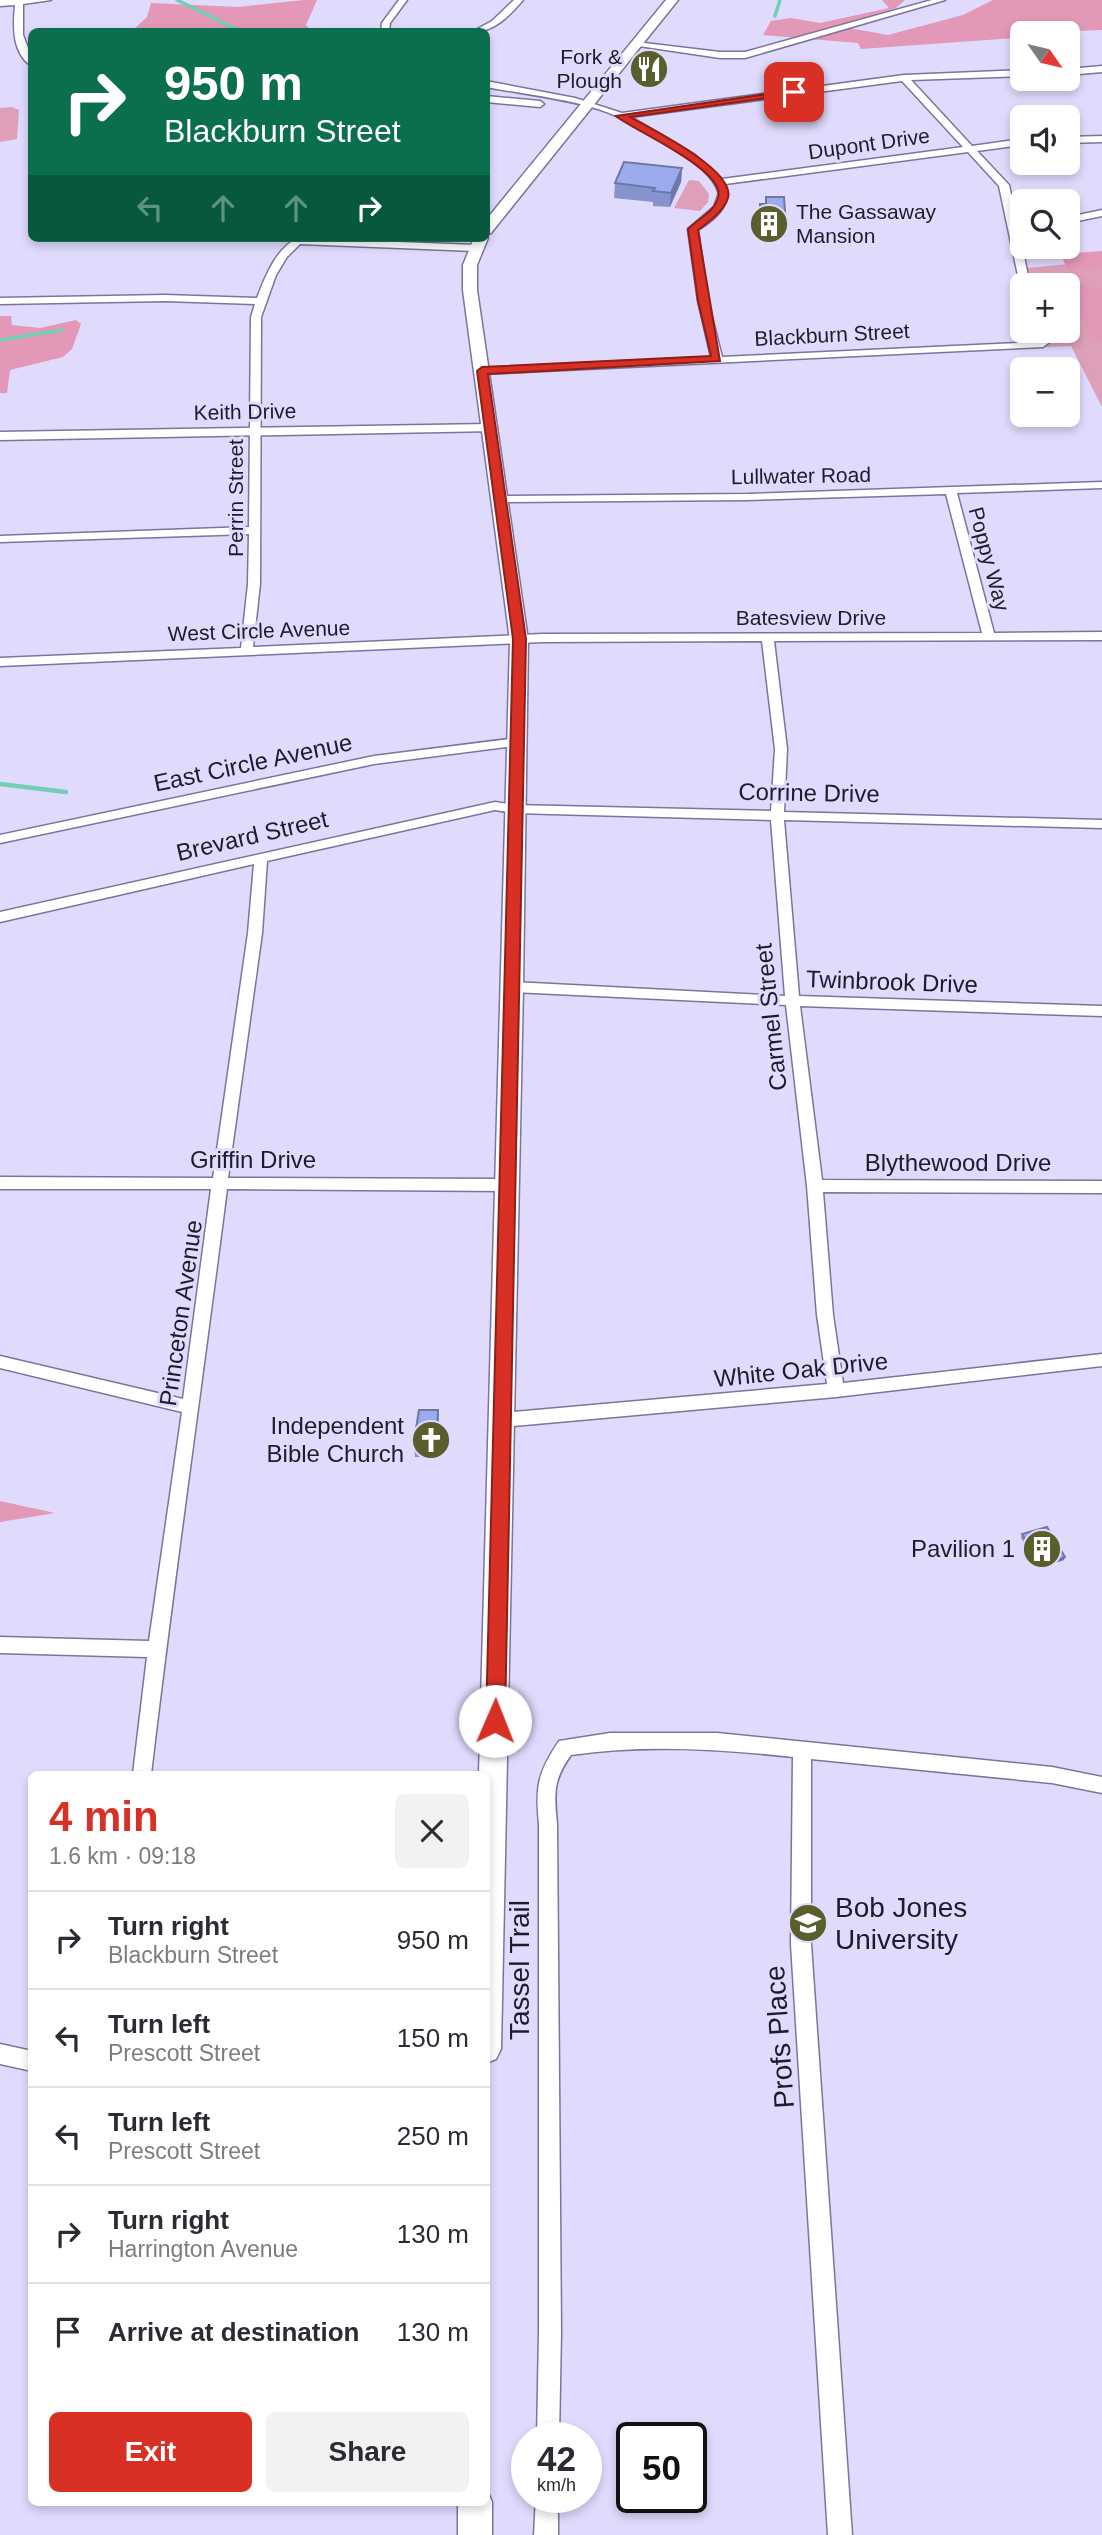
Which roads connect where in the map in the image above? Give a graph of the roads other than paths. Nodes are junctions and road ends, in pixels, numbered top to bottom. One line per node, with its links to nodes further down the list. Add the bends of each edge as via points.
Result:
1 (47, 0): 6 (street)
2 (403, 0): 9 (street)
3 (519, 0): 10 (street)
4 (672, 0): 11 (main road)
5 (941, 0): 11 (street, via 745,55)
6 (31, 1): 7 (street)
7 (19, 2): 8 (street); 12 (street, via 22,49)
8 (0, 4)
9 (385, 28)
10 (484, 28)
11 (636, 45): 19 (main road)
12 (28, 61)
13 (1102, 69): 14 (street)
14 (1080, 71)
15 (1010, 74): 16 (street)
16 (904, 78): 20 (street); 24 (street)
17 (490, 85): 19 (street)
18 (490, 99): 19 (street)
19 (587, 105): 20 (street); 29 (main road)
20 (620, 116): 25 (street, via 692,157)
21 (1102, 139): 22 (street)
22 (1080, 140)
23 (1010, 143): 24 (street, Dupont Drive)
24 (970, 148): 25 (street, Dupont Drive); 26 (street, via 1004,185)
25 (721, 182): 37 (street, via 722,201 693,229)
26 (1010, 201)
27 (1102, 213): 28 (street)
28 (1080, 218)
29 (490, 225)
30 (297, 242): 35 (street, Perrin Street, via 286,251)
31 (388, 242): 32 (street, Perrin Street)
32 (478, 243): 38 (main road, via 469,272)
33 (0, 301): 34 (street)
34 (81, 302): 35 (street); 35 (street)
35 (260, 302): 40 (street, Perrin Street)
36 (1042, 343): 37 (street, Blackburn Street)
37 (717, 359): 38 (street, Blackburn Street)
38 (482, 371): 39 (main road)
39 (490, 428): 40 (street, Keith Drive); 44 (main road)
40 (255, 432): 41 (street, Keith Drive); 45 (street, Perrin Street)
41 (0, 436)
42 (1102, 485): 43 (street, Lullwater Road)
43 (951, 491): 44 (street, Lullwater Road); 48 (street, Poppy Way)
44 (501, 499): 50 (main road)
45 (255, 530): 46 (street); 51 (street, Perrin Street)
46 (0, 539)
47 (1102, 636): 48 (street, Batesview Drive)
48 (989, 637): 49 (street, Batesview Drive)
49 (768, 638): 50 (street, Batesview Drive); 55 (street, Carmel Street, via 781,749)
50 (519, 639): 51 (street, West Circle Avenue); 53 (main road)
51 (247, 651): 52 (street, West Circle Avenue)
52 (0, 662)
53 (517, 741): 54 (main road); 57 (street, East Circle Avenue, via 374,760)
54 (514, 809): 55 (street, Corrine Drive); 58 (street, Brevard Street, via 488,807); 60 (main road)
55 (777, 816): 56 (street, Corrine Drive); 61 (street, Carmel Street)
56 (1102, 824)
57 (0, 839)
58 (261, 858): 59 (street, Brevard Street); 63 (street, Princeton Avenue, via 256,933)
59 (0, 917)
60 (513, 986): 61 (street, Twinbrook Drive); 65 (main road)
61 (793, 1001): 62 (street, Twinbrook Drive); 66 (street, Carmel Street)
62 (1102, 1012)
63 (221, 1182): 64 (street, Griffin Drive); 65 (street, Griffin Drive); 71 (street, Princeton Avenue)
64 (0, 1183)
65 (507, 1185): 72 (main road)
66 (815, 1186): 67 (street, Blythewood Drive); 70 (street, Carmel Street)
67 (1102, 1187)
68 (1102, 1360): 70 (street, White Oak Drive)
69 (0, 1362): 71 (street)
70 (836, 1391): 72 (street, White Oak Drive)
71 (191, 1407): 74 (street, Princeton Avenue)
72 (503, 1420): 78 (main road)
73 (0, 1645): 74 (street)
74 (156, 1649): 76 (street, Princeton Avenue)
75 (802, 1752): 77 (street, via 1052,1775); 81 (street, Tassel Trail, via 716,1741 610,1741 566,1747 547,1773); 86 (street, Profs Place, via 801,1944)
76 (142, 1771)
77 (1102, 1785)
78 (490, 1901)
79 (0, 2054): 80 (street)
80 (28, 2060)
81 (548, 2422)
82 (475, 2506): 84 (main road)
83 (547, 2513): 85 (street)
84 (475, 2535)
85 (546, 2535)
86 (840, 2535)

